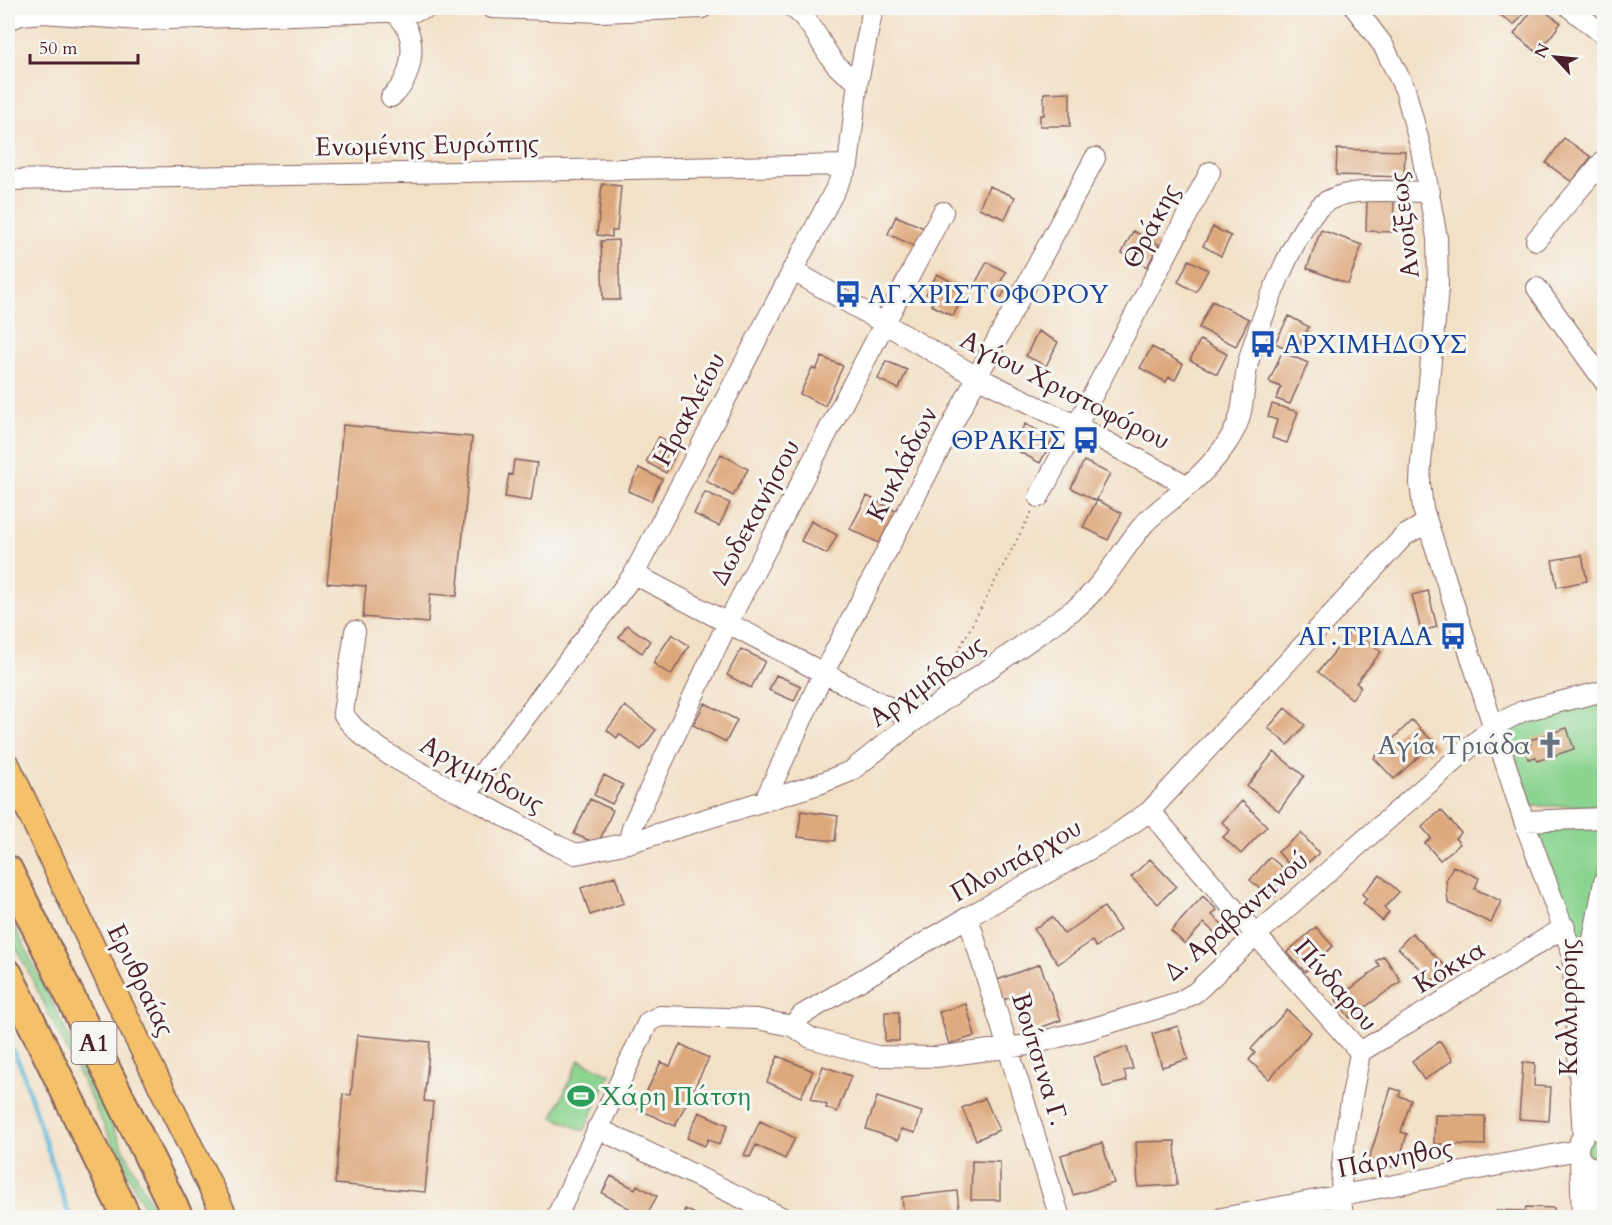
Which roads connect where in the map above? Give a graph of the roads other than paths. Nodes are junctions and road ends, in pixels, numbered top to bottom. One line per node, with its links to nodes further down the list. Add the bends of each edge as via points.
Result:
1 (426, 8): 9 (street)
2 (492, 8): 3 (street, via 601,12)
3 (702, 8)
4 (794, 8): 12 (street, via 811,24 837,66)
5 (873, 8): 12 (street, Ηρακλείου)
6 (1355, 8): 19 (street, Ανοίξεως, via 1383,45 1405,89)
7 (1570, 8): 11 (street)
8 (360, 9): 9 (street); 10 (street, via 139,20 43,13)
9 (392, 11): 13 (street, via 406,25 410,51 405,82)
10 (8, 20)
11 (1605, 35)
12 (858, 81): 16 (street, Ηρακλείου)
13 (391, 97)
14 (1095, 158): 25 (street, Κυκλάδων)
15 (1605, 160): 21 (street)
16 (848, 165): 18 (street, Ενωμένης Ευρώπης); 22 (street, Ηρακλείου)
17 (1210, 172): 27 (street, Θράκης)
18 (8, 180)
19 (1430, 192): 28 (street, Αρχιμήδους, via 1346,194 1326,201 1312,215 1255,334 1235,429); 30 (street, Ανοίξεως, via 1439,268 1421,463)
20 (943, 212): 24 (street, Δωδεκανήσου)
21 (1536, 240)
22 (792, 270): 24 (street, Αγίου Χριστοφόρου); 31 (street, Ηρακλείου)
23 (1537, 288): 26 (street)
24 (883, 325): 25 (street, Αγίου Χριστοφόρου); 32 (street, Δωδεκανήσου)
25 (977, 377): 27 (street, Αγίου Χριστοφόρου); 34 (street, Κυκλάδων)
26 (1605, 381)
27 (1077, 426): 28 (street, Αγίου Χριστοφόρου); 29 (street, Θράκης)
28 (1188, 486): 36 (street, Αρχιμήδους, via 1147,521 1086,600)
29 (1040, 497)
30 (1426, 523): 37 (street, Ανοίξεως); 41 (street, Πλουτάρχου, via 1404,536)
31 (633, 574): 32 (street); 39 (street, Ηρακλείου)
32 (727, 624): 34 (street); 44 (street, Δωδεκανήσου)
33 (355, 631): 39 (street, Αρχιμήδους, via 343,713 349,723 406,765)
34 (823, 674): 36 (street, via 900,713); 40 (street, Κυκλάδων)
35 (1605, 691): 37 (street, Δ. Αραβαντινού, via 1522,711)
36 (909, 724): 40 (street, Αρχιμήδους, via 851,771)
37 (1494, 726): 43 (street, Ανοίξεως); 49 (street, Δ. Αραβαντινού)
38 (8, 766): 62 (main road, Ερυθραίας)
39 (466, 795): 44 (street, Αρχιμήδους, via 576,854)
40 (765, 800): 44 (street, Αρχιμήδους)
41 (1150, 811): 47 (street, Πλουτάρχου, via 1117,834); 49 (street, Πίνδαρου)
42 (1605, 818): 43 (street)
43 (1524, 821): 48 (street, Ανοίξεως)
44 (628, 843)
45 (8, 870): 61 (highway, Α1)
46 (1605, 882): 55 (street, Καλλιρρόης, via 1590,955 1595,1085)
47 (968, 917): 51 (street, Πλουτάρχου, via 802,1015); 52 (street, Βούτσινα Γ.)
48 (1565, 927): 53 (street, Κόκκα); 55 (street, Ανοίξεως, via 1575,971)
49 (1256, 935): 52 (street, Δ. Αραβαντινού, via 1186,999 1090,1029); 53 (street, Πίνδαρου)
50 (8, 974): 60 (highway, Α1)
51 (792, 1026): 52 (street, Δ. Αραβαντινού, via 811,1038 877,1056 936,1057); 54 (street, via 757,1019 670,1016 648,1022)
52 (1008, 1048): 65 (street, Βούτσινα Γ.)
53 (1360, 1052): 57 (street, Πίνδαρου)
54 (597, 1128): 58 (street); 63 (street)
55 (1589, 1142): 56 (street, via 1587,1166); 57 (street, Πάρνηθος); 68 (street)
56 (1601, 1167): 69 (street)
57 (1340, 1196): 59 (street, Πάρνηθος); 67 (street, Πίνδαρου)
58 (759, 1213): 64 (street)
59 (1259, 1214): 66 (street, Πάρνηθος)
60 (127, 1218)
61 (179, 1218)
62 (226, 1218)
63 (556, 1218)
64 (783, 1218)
65 (1060, 1218)
66 (1222, 1218)
67 (1343, 1218)
68 (1582, 1218)
69 (1598, 1218)

